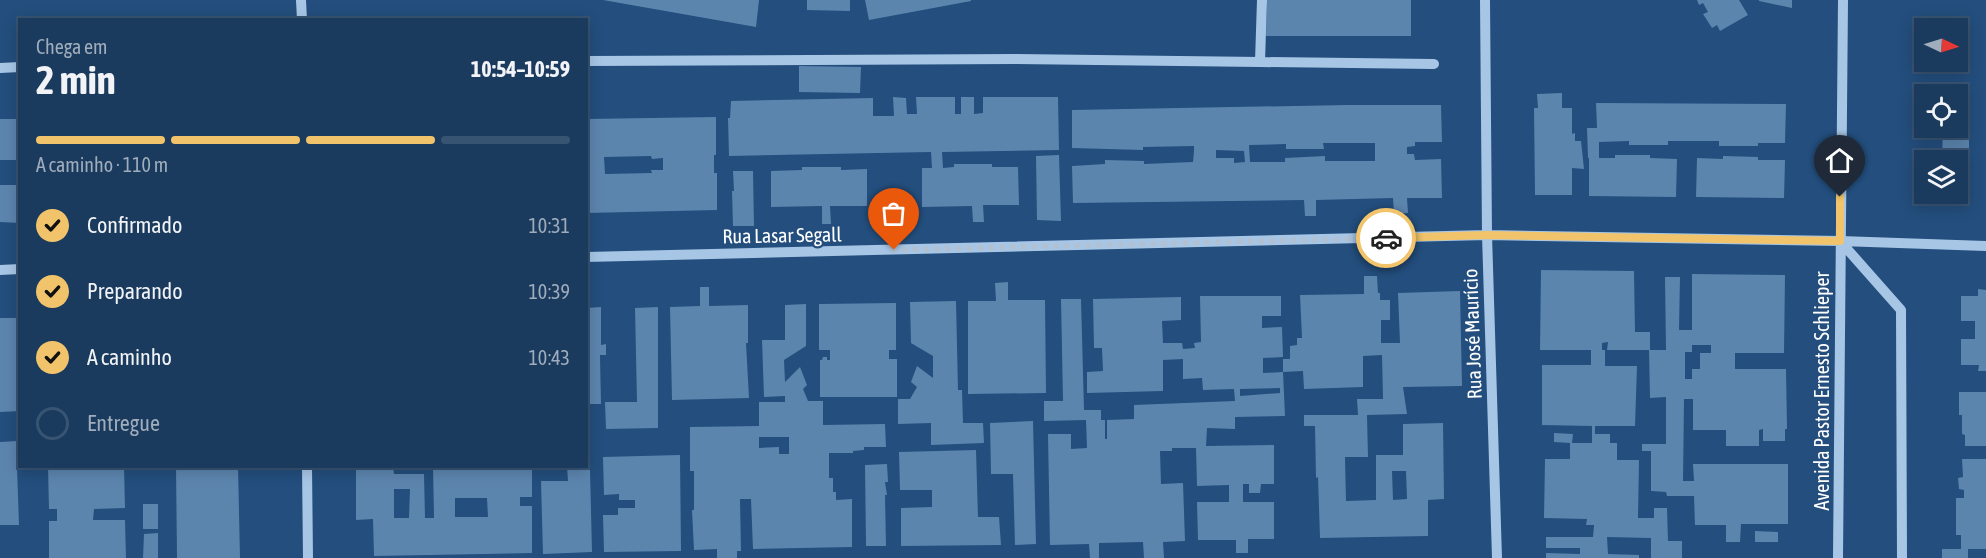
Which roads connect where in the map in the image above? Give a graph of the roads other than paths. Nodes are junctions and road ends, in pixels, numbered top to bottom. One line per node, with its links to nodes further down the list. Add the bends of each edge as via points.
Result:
1 (302, 0): 5 (street)
2 (1262, 0): 7 (street)
3 (1485, 0): 11 (street, Rua José Maurício)
4 (1843, 0): 12 (street)
5 (302, 18)
6 (588, 62): 7 (street)
7 (1260, 62): 8 (street)
8 (1434, 64)
9 (18, 67): 10 (street)
10 (0, 68)
11 (1487, 235): 12 (street, Rua Lasar Segall); 14 (street, Rua Lasar Segall); 19 (street, Rua José Maurício)
12 (1840, 241): 13 (street, Rua Lasar Segall); 20 (street, Avenida Pastor Ernesto Schlieper); 21 (street, Avenida Pastor Ernesto Schlieper, via 1901,310)
13 (1986, 246)
14 (588, 257)
15 (18, 269): 16 (street)
16 (0, 270)
17 (307, 468): 18 (street)
18 (308, 558)
19 (1497, 558)
20 (1838, 558)
21 (1902, 558)

